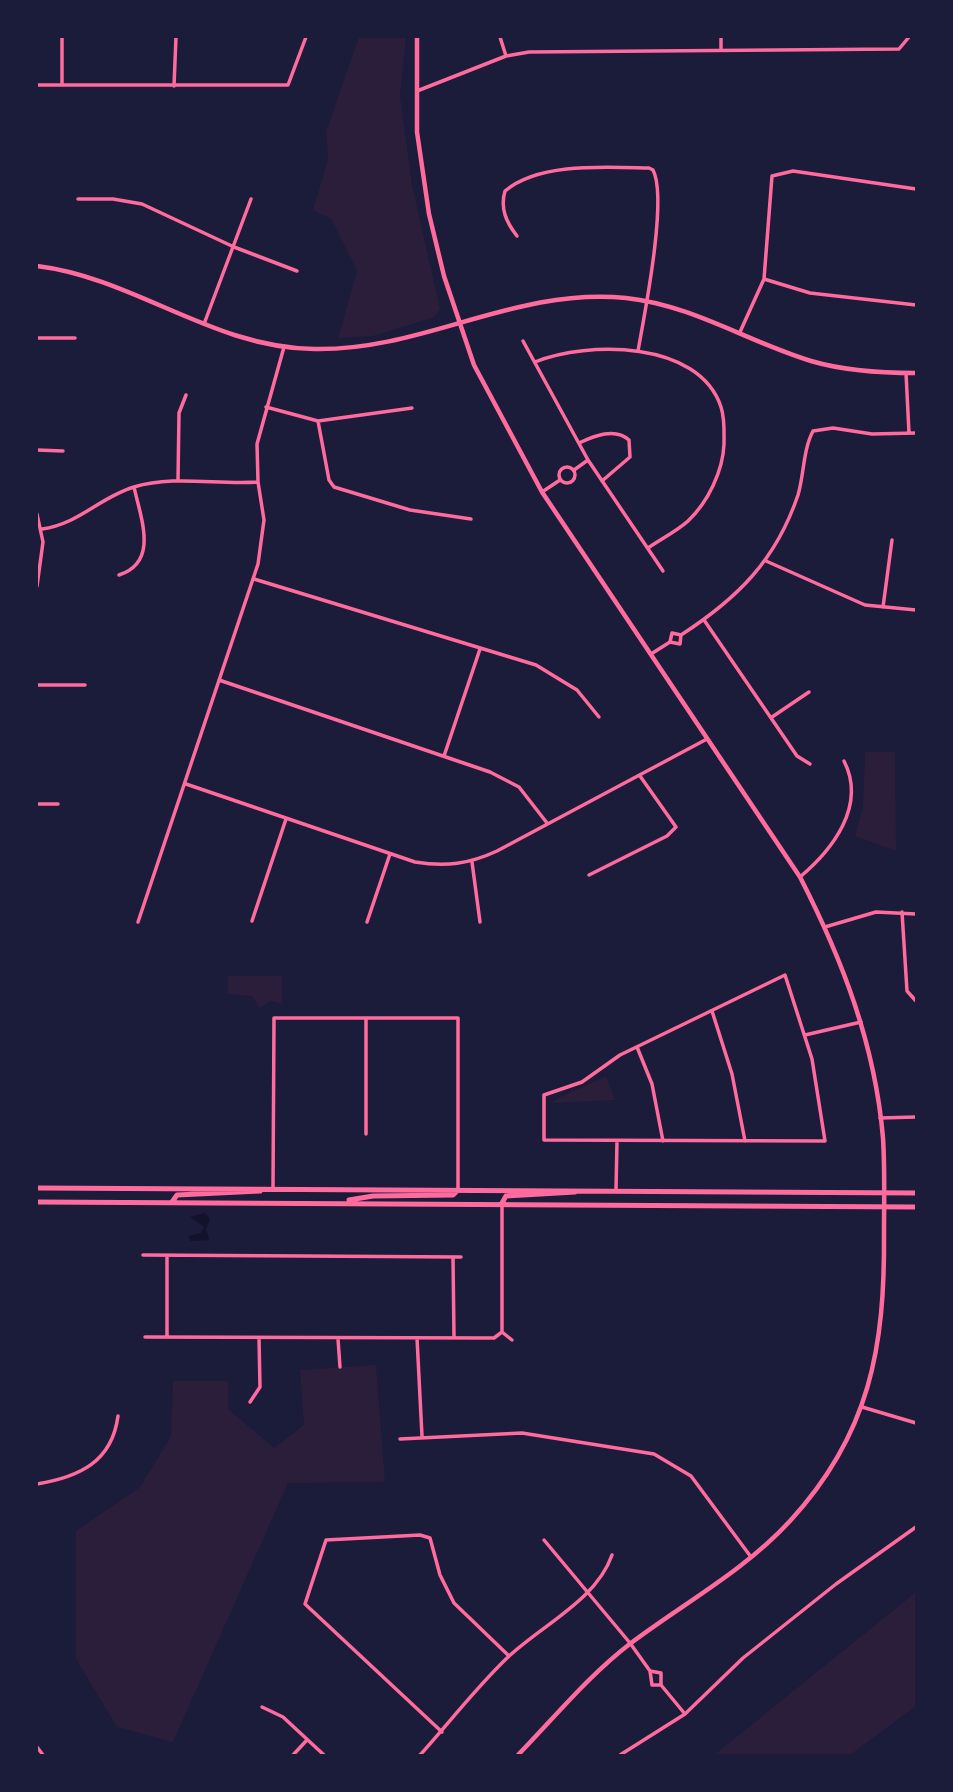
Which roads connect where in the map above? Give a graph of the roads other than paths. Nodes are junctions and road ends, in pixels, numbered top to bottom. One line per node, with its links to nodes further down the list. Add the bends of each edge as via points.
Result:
1 (62, 37): 11 (street)
2 (176, 37): 12 (street)
3 (306, 37): 12 (street, via 288,85)
4 (417, 37): 13 (street)
5 (500, 37): 9 (street)
6 (721, 37): 8 (street)
7 (909, 37): 8 (street, via 899,49)
8 (721, 48): 9 (street, via 553,49)
9 (506, 56): 13 (street)
10 (37, 85): 11 (street)
11 (62, 85): 12 (street)
12 (174, 86)
13 (416, 91): 24 (street, via 429,214)
14 (916, 189): 21 (street, via 776,173 769,186)
15 (78, 199): 18 (street, via 142,204)
16 (251, 199): 18 (street)
17 (517, 236): 22 (street, via 504,213 507,189 570,168 649,167 658,187)
18 (234, 247): 20 (street); 25 (street)
19 (37, 266): 25 (street, via 105,282)
20 (297, 271)
21 (764, 279): 23 (street, via 810,293); 26 (street)
22 (646, 302): 24 (street, via 555,298); 26 (street); 31 (street)
23 (916, 305)
24 (459, 323): 30 (street, via 360,347); 51 (street, via 486,392)
25 (203, 326): 30 (street)
26 (740, 332): 33 (street, via 811,361)
27 (37, 338): 28 (street)
28 (75, 338)
29 (523, 341): 32 (street)
30 (284, 347): 36 (street)
31 (638, 351): 32 (street, via 570,350); 56 (street, via 679,363 707,382 721,406 724,439 719,469 704,503 686,523)
32 (535, 362): 41 (street)
33 (906, 373): 34 (street); 39 (street)
34 (916, 373)
35 (186, 395): 46 (street, via 179,413)
36 (266, 407): 38 (street); 49 (street, via 257,444)
37 (412, 408): 38 (street)
38 (318, 421): 53 (street, via 334,487 410,510)
39 (909, 433): 40 (street); 57 (street, via 833,428 814,432 797,496)
40 (916, 433)
41 (579, 443): 44 (street); 48 (street, via 615,433 629,440 630,457)
42 (37, 450): 43 (street)
43 (62, 450)
44 (588, 460): 45 (street); 48 (street)
45 (574, 470): 47 (street, via 572,482); 47 (street, via 562,468)
46 (178, 480): 49 (street); 50 (street)
47 (560, 480): 51 (street)
48 (602, 481): 56 (street)
49 (258, 482): 60 (street, via 264,530)
50 (134, 487): 54 (street, via 66,525); 59 (street, via 145,550 134,569)
51 (542, 492): 68 (street)
52 (37, 514): 54 (street)
53 (471, 519)
54 (42, 529): 61 (street)
55 (892, 540): 62 (street)
56 (648, 548): 58 (street)
57 (766, 561): 62 (street, via 855,601); 64 (street, via 743,590)
58 (663, 571)
59 (119, 575)
60 (254, 579): 67 (street); 69 (street)
61 (37, 586)
62 (883, 607): 63 (street)
63 (916, 610)
64 (704, 620): 65 (street); 74 (street)
65 (681, 635): 66 (street, via 672,633); 66 (street, via 680,644)
66 (670, 642): 68 (street)
67 (480, 649): 73 (street, via 547,670 577,690); 76 (street)
68 (651, 654): 75 (street)
69 (219, 680): 76 (street); 80 (street)
70 (37, 685): 71 (street)
71 (85, 685)
72 (809, 692): 74 (street)
73 (599, 717)
74 (772, 717): 78 (street, via 797,756)
75 (707, 739): 79 (street); 88 (street)
76 (444, 756): 84 (street, via 519,787)
77 (844, 761): 88 (street, via 851,787 844,822 822,859)
78 (810, 764)
79 (640, 776): 84 (street); 87 (street, via 676,827)
80 (185, 784): 83 (street); 92 (street)
81 (37, 804): 82 (street)
82 (58, 804)
83 (286, 819): 85 (street); 91 (street)
84 (547, 823): 86 (street)
85 (390, 854): 86 (street, via 432,865); 93 (street)
86 (472, 862): 94 (street)
87 (590, 875)
88 (800, 877): 95 (street)
89 (902, 912): 90 (street); 95 (street, via 876,912); 96 (street, via 907,991)
90 (916, 914)
91 (252, 921)
92 (138, 922)
93 (367, 922)
94 (480, 922)
95 (825, 927): 99 (street)
96 (916, 1001)
97 (712, 1011): 100 (street, via 785,975); 101 (street); 107 (street, via 732,1074)
98 (366, 1018): 104 (street); 109 (street, via 274,1018); 110 (street, via 458,1018)
99 (861, 1022): 100 (street); 103 (street)
100 (805, 1035): 107 (street, via 825,1141)
101 (637, 1047): 105 (street, via 582,1082 544,1095 544,1140); 106 (street, via 654,1092)
102 (916, 1117): 103 (street)
103 (880, 1118): 113 (street)
104 (366, 1134)
105 (617, 1141): 106 (street); 112 (street)
106 (663, 1141): 107 (street)
107 (745, 1141)
108 (37, 1188): 109 (main road)
109 (271, 1189): 110 (main road); 116 (main road, via 177,1195)
110 (458, 1189): 111 (main road); 117 (main road, via 453,1195 373,1196)
111 (582, 1190): 112 (main road); 118 (main road, via 506,1196)
112 (616, 1190): 113 (main road)
113 (885, 1192): 114 (main road); 119 (street)
114 (916, 1193)
115 (37, 1202): 116 (main road)
116 (172, 1202): 117 (main road)
117 (335, 1202): 118 (main road)
118 (502, 1203): 119 (main road); 125 (street)
119 (884, 1206): 120 (main road); 135 (street, via 883,1317)
120 (916, 1207)
121 (143, 1255): 122 (street)
122 (167, 1256): 123 (street); 127 (street)
123 (453, 1258): 124 (street); 130 (street)
124 (461, 1258)
125 (502, 1332): 130 (street, via 494,1338); 132 (street)
126 (145, 1337): 127 (street)
127 (167, 1337): 128 (street)
128 (259, 1338): 131 (street); 134 (street, via 260,1387)
129 (416, 1338): 130 (street); 131 (street); 138 (street)
130 (454, 1338)
131 (338, 1339): 133 (street)
132 (512, 1340)
133 (340, 1367)
134 (250, 1402)
135 (862, 1407): 137 (street); 144 (street, via 823,1480 790,1522)
136 (118, 1416): 140 (street, via 112,1444 100,1457 74,1474)
137 (916, 1423)
138 (422, 1436): 139 (street); 144 (street, via 522,1433 654,1454 691,1476)
139 (400, 1439)
140 (37, 1484)
141 (916, 1527): 151 (street, via 743,1658)
142 (544, 1540): 145 (street)
143 (612, 1555): 145 (street)
144 (751, 1557): 146 (street)
145 (589, 1591): 146 (street); 147 (street)
146 (630, 1643): 148 (street); 159 (street)
147 (509, 1656): 152 (street); 152 (street, via 454,1603 430,1538 326,1540 305,1604)
148 (650, 1671): 149 (street, via 652,1685); 149 (street, via 661,1673)
149 (661, 1685): 151 (street)
150 (262, 1707): 153 (street, via 283,1717)
151 (685, 1714): 160 (street)
152 (442, 1732): 158 (street)
153 (307, 1740): 156 (street); 157 (street)
154 (37, 1747): 155 (street)
155 (43, 1755)
156 (293, 1755)
157 (324, 1755)
158 (420, 1755)
159 (518, 1755)
160 (620, 1755)

